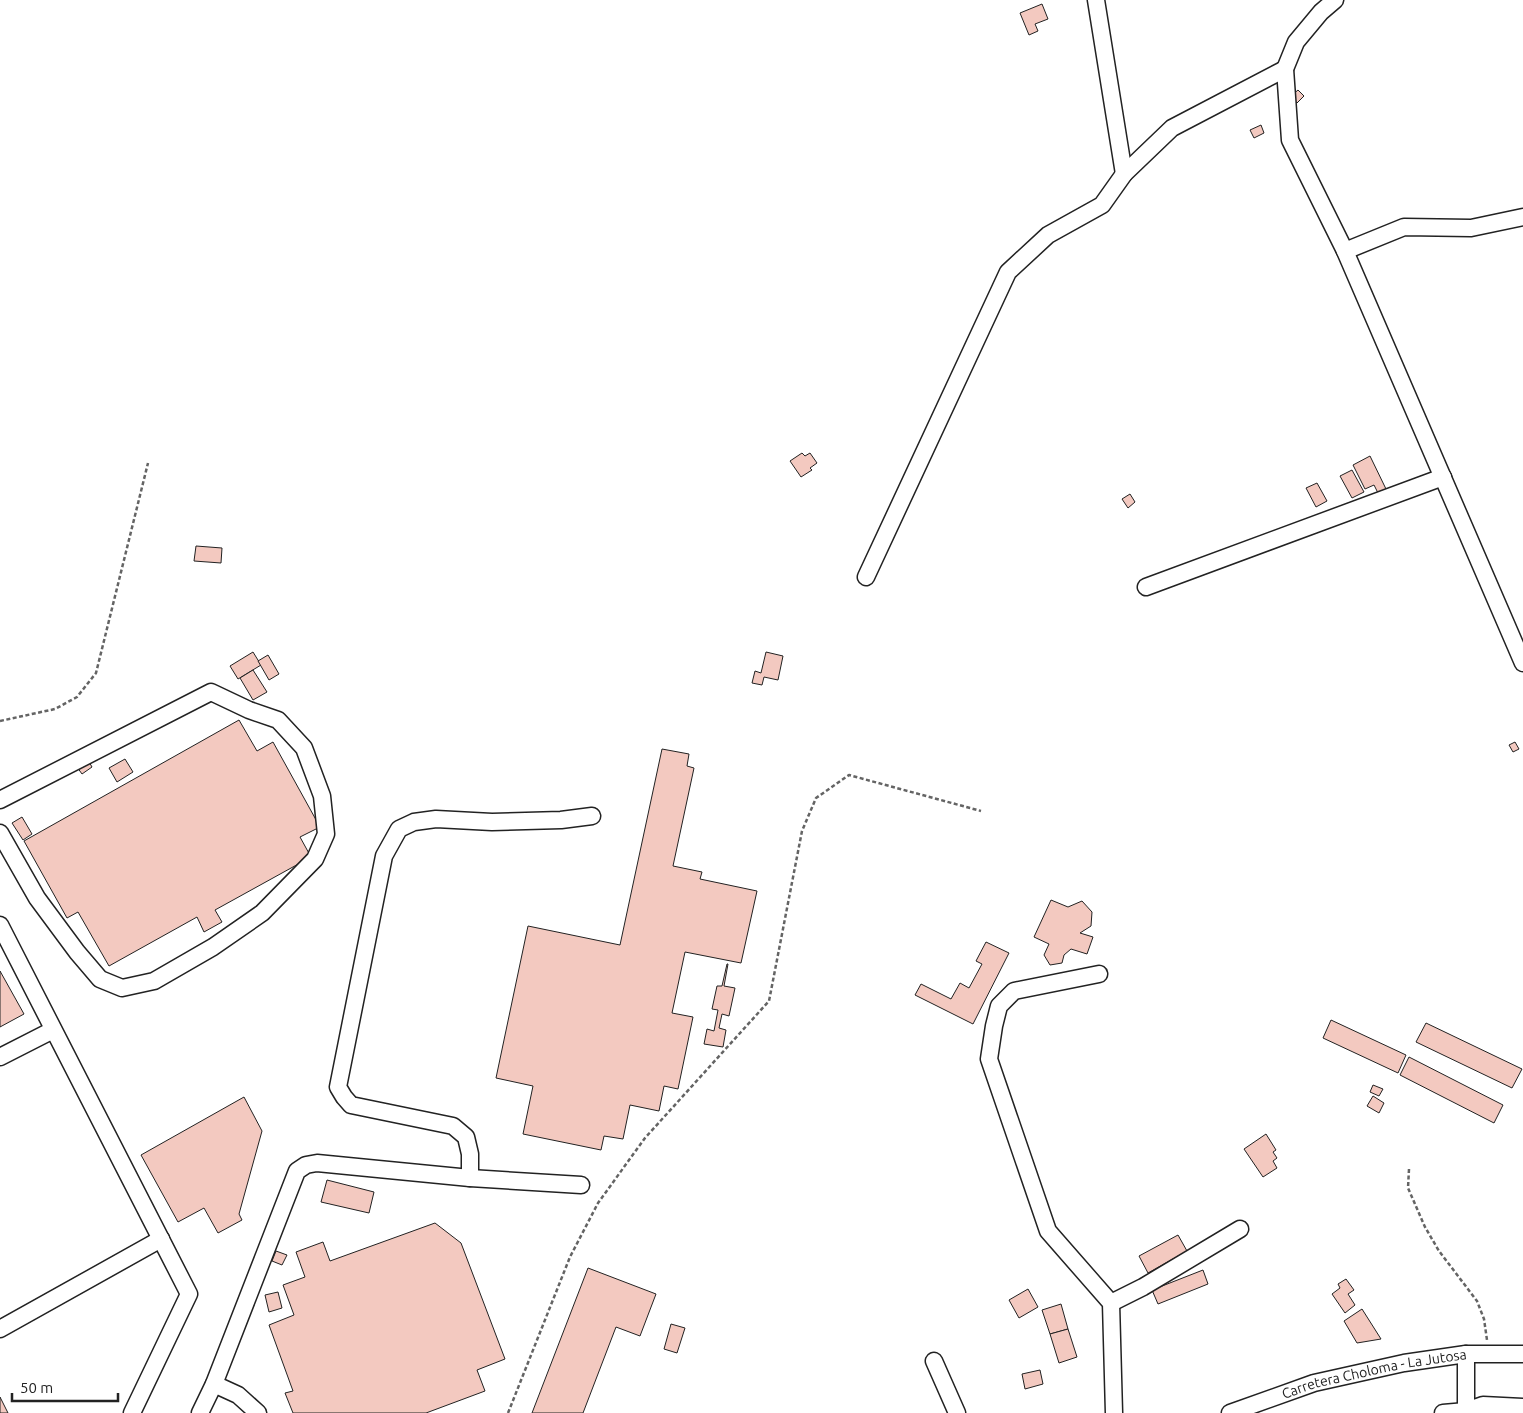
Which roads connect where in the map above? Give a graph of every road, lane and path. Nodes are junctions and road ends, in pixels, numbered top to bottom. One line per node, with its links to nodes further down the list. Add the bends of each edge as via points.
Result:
1 (1096, 0): 4 (street)
2 (1335, 0): 3 (street, via 1296,42)
3 (1285, 68): 4 (street, via 1172,128); 6 (street, via 1290,140)
4 (1124, 174): 9 (street, via 1102,205 1048,235 1008,272)
5 (1523, 216): 6 (street, via 1471,228 1404,227)
6 (1345, 251): 8 (street)
7 (148, 463): 12 (path, via 96,673 77,697 55,709)
8 (1443, 477): 10 (street); 11 (street)
9 (866, 577)
10 (1146, 587)
11 (1523, 663)
12 (0, 721)
13 (0, 800): 16 (street, via 211,692 278,720 304,748 322,796 326,834 315,859 262,913 213,947 154,981 122,988 100,980 77,952 38,898)
14 (981, 811): 39 (path, via 849,775 816,798 802,831 769,1001 645,1138 598,1203 570,1257)
15 (592, 816): 22 (street, via 561,820 492,822 436,819 414,822 399,829 384,856 338,1087 351,1105 453,1126 466,1137)
16 (0, 833)
17 (0, 925): 19 (street)
18 (1100, 974): 26 (street, via 1014,991 999,1006 989,1059 1048,1231)
19 (53, 1030): 20 (street); 25 (street)
20 (0, 1057)
21 (1409, 1169): 30 (path, via 1408,1188 1425,1227 1438,1251 1477,1302 1484,1319)
22 (470, 1178): 23 (street); 33 (street, via 317,1163 297,1171)
23 (582, 1184)
24 (1240, 1229): 26 (street)
25 (161, 1239): 27 (street); 36 (street, via 189,1294)
26 (1111, 1303): 41 (street)
27 (0, 1330)
28 (1523, 1348): 31 (street)
29 (1466, 1354): 30 (street, Carretera Choloma - La Jutosa); 35 (street); 42 (street, Carretera Choloma - La Jutosa, via 1404,1363 1314,1383)
30 (1487, 1354): 31 (street, Carretera Choloma - La Jutosa)
31 (1523, 1354)
32 (934, 1361): 40 (street)
33 (214, 1384): 37 (street); 38 (street, via 238,1395)
34 (1523, 1407): 35 (street, via 1484,1406)
35 (1466, 1412): 43 (street)
36 (132, 1413)
37 (200, 1413)
38 (258, 1413)
39 (508, 1413)
40 (957, 1413)
41 (1114, 1413)
42 (1230, 1413)
43 (1443, 1413)

